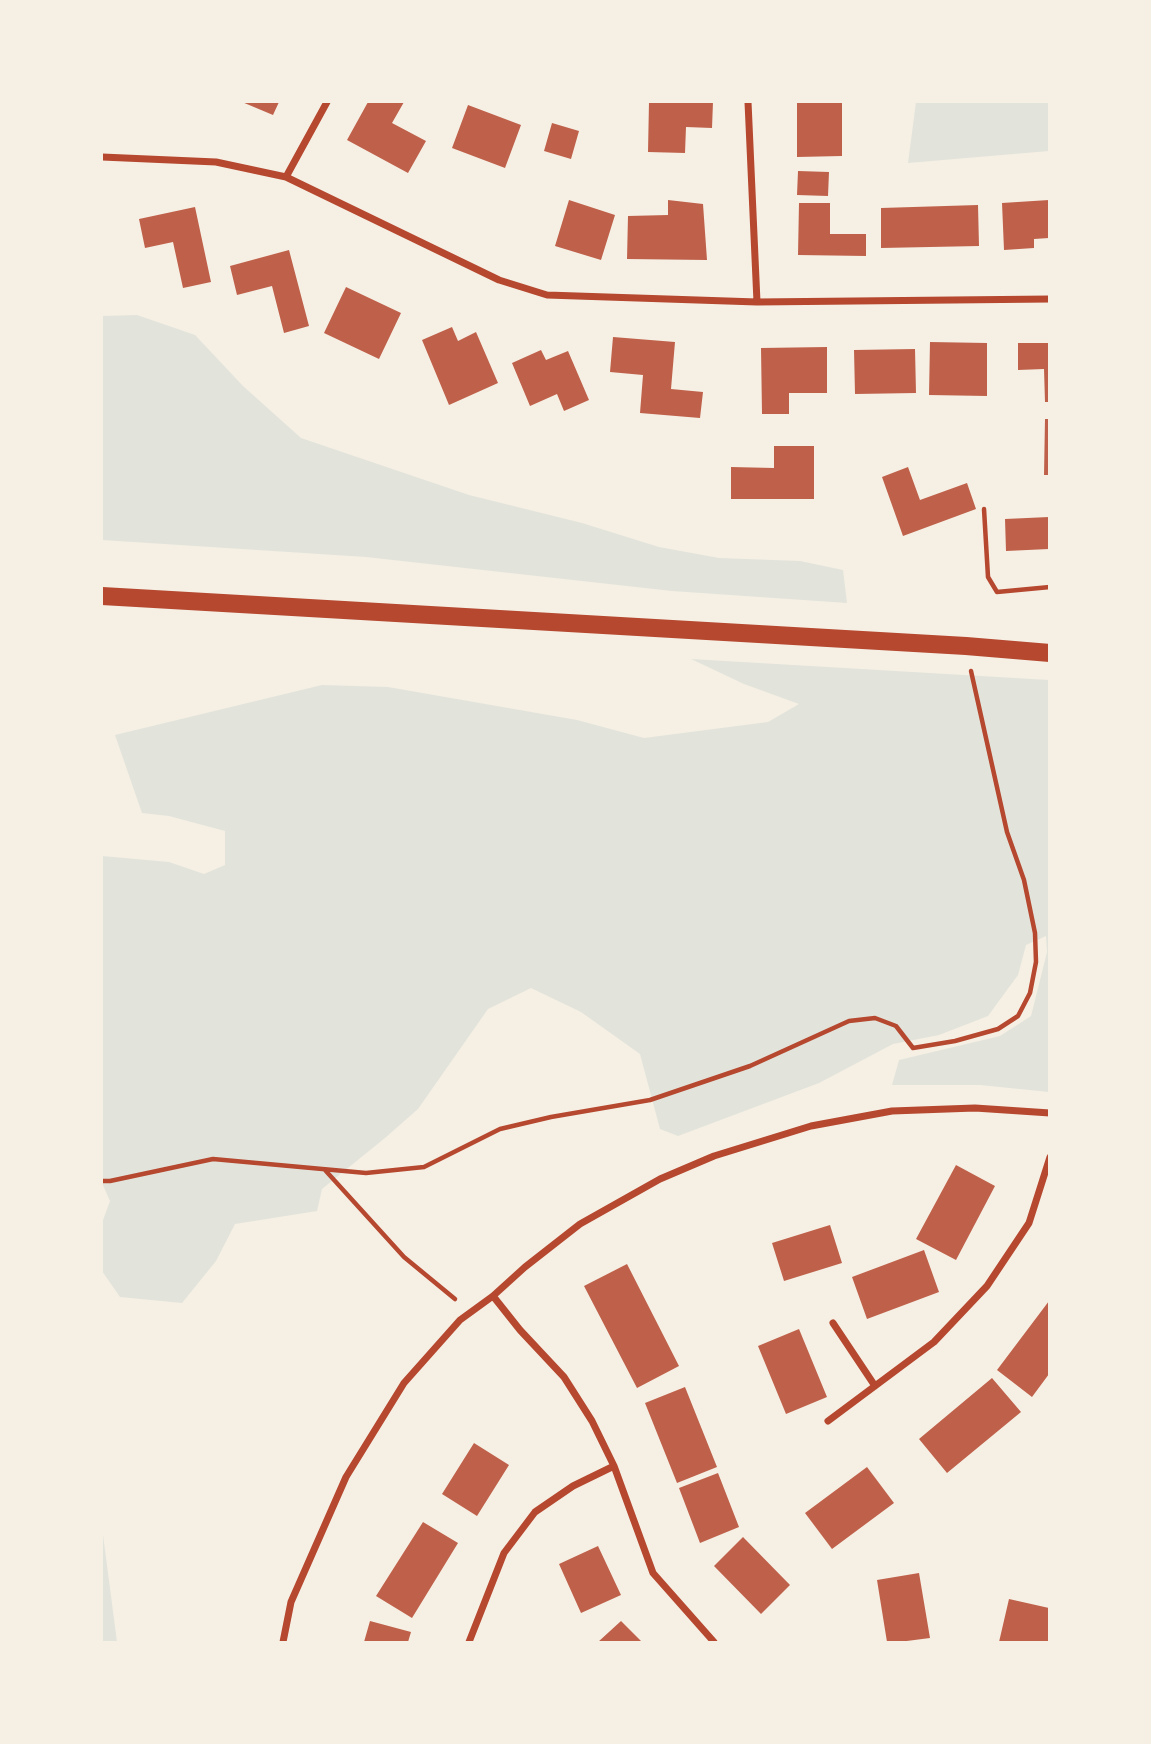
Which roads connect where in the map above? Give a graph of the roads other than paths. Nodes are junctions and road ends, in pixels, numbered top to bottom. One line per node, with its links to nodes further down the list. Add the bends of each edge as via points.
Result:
1 (327, 102): 4 (street)
2 (748, 102): 6 (street)
3 (102, 156): 4 (street, via 216,162)
4 (286, 177): 6 (street, via 499,280 547,295)
5 (1049, 299): 6 (street)
6 (757, 302)
7 (102, 596): 8 (main road)
8 (1049, 653)
9 (1049, 1113): 11 (street, via 975,1108 892,1111 811,1126 714,1156 660,1179 580,1224)
10 (1049, 1157): 13 (street, via 1029,1223 987,1286 934,1342)
11 (493, 1296): 15 (street, via 564,1377); 16 (street, via 460,1320 404,1383 346,1477 291,1602)
12 (833, 1323): 13 (street)
13 (875, 1386): 14 (street)
14 (828, 1421)
15 (614, 1466): 17 (street, via 573,1486 535,1513 504,1553); 18 (street, via 653,1573)
16 (283, 1643)
17 (469, 1643)
18 (713, 1643)

